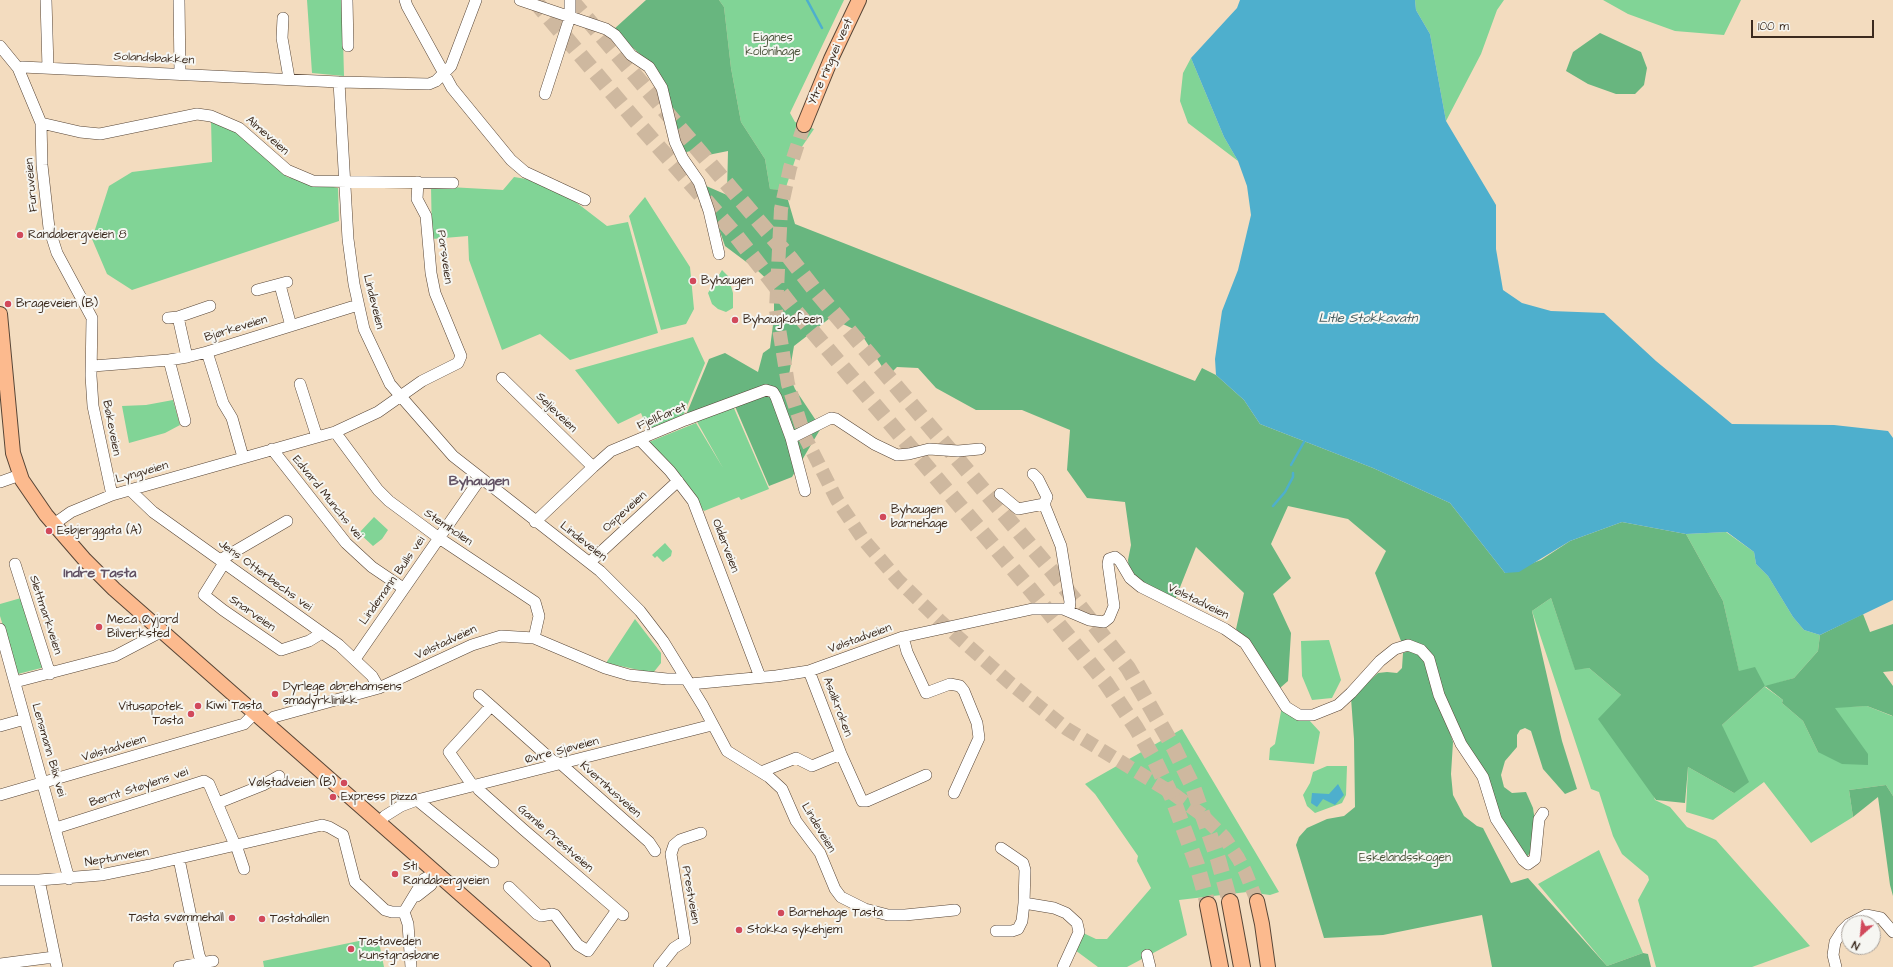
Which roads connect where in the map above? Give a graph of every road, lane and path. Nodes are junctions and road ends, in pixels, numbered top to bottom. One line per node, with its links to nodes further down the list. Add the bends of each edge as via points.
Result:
1 (46, 0): 14 (street)
2 (179, 0): 15 (street)
3 (347, 0): 12 (street)
4 (405, 0): 16 (street)
5 (476, 0): 16 (street, via 455,58)
6 (520, 0): 9 (street)
7 (570, 0): 9 (street)
8 (859, 0): 21 (main road, Ytre ringvei vest)
9 (570, 17): 19 (street); 26 (street, via 612,32 631,55 649,66 662,88 677,146 699,182)
10 (283, 18): 17 (street, via 282,38)
11 (0, 46): 13 (street, Furuveien)
12 (348, 46)
13 (18, 68): 14 (street, Solandsbakken); 20 (street, Furuveien)
14 (48, 68): 15 (street, Solandsbakken)
15 (180, 73): 17 (street, Solandsbakken)
16 (444, 74): 18 (street, Solandsbakken, via 429,84); 25 (street, via 452,88 518,167)
17 (289, 78): 18 (street, Solandsbakken)
18 (339, 82): 23 (street, Lindeveien)
19 (545, 94)
20 (41, 123): 23 (street, Almeveien, via 100,134 197,114 211,116 239,128 287,170 313,181); 36 (street, Furuveien, via 48,222 57,253 92,318)
21 (804, 125)
22 (418, 182): 23 (street, Almeveien); 24 (street, Almeveien); 33 (street, Porsveien, via 418,199 426,216 431,273 436,293)
23 (345, 183): 28 (street, Lindeveien, via 350,261)
24 (453, 184)
25 (585, 200)
26 (719, 254)
27 (257, 290): 31 (street, via 283,283)
28 (358, 305): 31 (street, Bjørkeveien); 39 (street, Lindeveien, via 364,329 385,376)
29 (210, 306): 34 (street, via 173,317)
30 (0, 314): 49 (main road, via 12,445)
31 (291, 326): 32 (street, Bjørkeveien)
32 (207, 352): 34 (street, Bjørkeveien); 47 (street, via 223,403 232,418)
33 (461, 356): 39 (street, Lyngveien, via 458,363 422,381)
34 (187, 357): 35 (street, Bjørkeveien)
35 (169, 360): 36 (street, Bjørkeveien); 40 (street)
36 (92, 366): 57 (street, Bøkeveien, via 93,406)
37 (502, 378): 48 (street, Seljeveien)
38 (300, 384): 42 (street)
39 (400, 397): 41 (street, Lyngveien, via 372,415); 51 (street, Lindeveien, via 442,446)
40 (185, 421)
41 (335, 432): 42 (street, Lyngveien); 62 (street, Stemholen, via 378,490)
42 (317, 438): 46 (street, Lyngveien)
43 (791, 438): 44 (street, Fjellfaret, via 776,397 771,391 766,390); 45 (street, via 830,418 836,419 881,448 897,455 934,448 958,451); 55 (street, Fjellfaret)
44 (640, 440): 48 (street, Fjellfaret, via 611,451); 52 (street, Olderveien)
45 (980, 449)
46 (272, 450): 47 (street, Lyngveien); 66 (street, Edvard Munchs vei, via 346,543 372,567)
47 (243, 457): 54 (street, Lyngveien)
48 (593, 466): 60 (street, Fjellfaret)
49 (20, 474): 53 (street); 61 (main road, via 31,496)
50 (1034, 474): 58 (street, via 1047,497)
51 (480, 479): 60 (street, Lindeveien); 62 (street, Lindemann Bulls vei)
52 (678, 481): 64 (street, Ospeveien); 76 (street, Olderveien, via 698,511)
53 (0, 482)
54 (130, 490): 57 (street, Lyngveien); 63 (street, Jens Otterbechs vei, via 153,512)
55 (805, 491)
56 (1000, 494): 58 (street, via 1018,509)
57 (112, 495): 61 (street, Lyngveien, via 71,512)
58 (1044, 504): 67 (street, via 1061,546)
59 (287, 521): 63 (street)
60 (535, 522): 64 (street, Lindeveien)
61 (54, 524): 69 (main road, via 102,578)
62 (439, 538): 66 (street, Lindemann Bulls vei); 72 (street, Stemholen, via 534,602 539,616)
63 (222, 562): 70 (street, Jens Otterbechs vei); 70 (street, Snarveien, via 204,596 223,610 281,650)
64 (590, 562): 77 (street, Lindeveien, via 640,610)
65 (15, 564): 75 (street, Slettmarkveien)
66 (403, 588): 73 (street, Lindemann Bulls vei)
67 (1069, 610): 71 (street, Vølstadveien, via 1032,609); 98 (street, Vølstadveien, via 1100,623 1109,618 1114,601 1108,564 1109,559 1116,557 1130,578 1141,587 1225,629 1246,643 1286,707 1294,713 1306,716 1322,713 1338,705 1380,660 1395,649 1408,646 1417,648 1428,659 1461,744 1483,777 1496,819 1528,864 1535,859)
68 (0, 629): 78 (street, Lensmann Blix vei)
69 (160, 630): 75 (street, Slettmarkveien, via 115,656); 82 (main road)
70 (322, 634): 73 (street, Jens Otterbechs vei)
71 (903, 637): 74 (street, Vølstadveien); 94 (street, via 926,693 950,684 960,686 977,723 979,738)
72 (534, 638): 77 (street, Vølstadveien, via 616,672); 79 (street, Vølstadveien, via 501,636 483,640)
73 (355, 658): 79 (street, Jens Otterbechs vei, via 372,676)
74 (809, 671): 76 (street, Vølstadveien); 87 (street, Asalkroken)
75 (50, 674): 78 (street, Slettmarkveien)
76 (760, 677): 77 (street, Vølstadveien)
77 (688, 681): 85 (street, Lindeveien)
78 (15, 682): 83 (street, Lensmann Blix vei)
79 (379, 688): 84 (street, Vølstadveien, via 274,717)
80 (479, 695): 81 (street, Kvernhusveien)
81 (491, 706): 88 (street, Kvernhusveien, via 553,761); 93 (street, Gamle Prestveien, via 449,752)
82 (255, 713): 84 (main road); 92 (street, Vølstadveien, via 244,724)
83 (25, 719): 86 (street); 92 (street, Lensmann Blix vei)
84 (267, 724): 99 (main road)
85 (712, 725): 88 (street, Øvre Sjøveien); 89 (street, Lindeveien, via 730,754)
86 (0, 726)
87 (841, 754): 89 (street, Asalkroken, via 812,766 796,758); 90 (street, Asalkroken, via 863,802)
88 (561, 764): 93 (street, Øvre Sjøveien); 104 (street, Kvernhusveien, via 649,842)
89 (761, 772): 117 (street, Lindeveien, via 782,789 796,821 820,853 841,897 865,909 888,915)
90 (926, 775)
91 (279, 776): 97 (street, via 263,785)
92 (44, 783): 95 (street, Vølstadveien); 100 (street, Lensmann Blix vei)
93 (475, 786): 96 (street, Øvre Sjøveien); 112 (street, Gamle Prestveien, via 620,913 588,951 578,945 555,915 537,914)
94 (954, 793)
95 (0, 795)
96 (417, 800): 99 (street, Øvre Sjøveien, via 385,816); 106 (street)
97 (218, 802): 100 (street, Bernt Støylens vei, via 210,784 201,781); 102 (street, Bernt Støylens vei)
98 (1543, 813)
99 (379, 823): 108 (main road)
100 (56, 828): 109 (street, Lensmann Blix vei)
101 (701, 833): 130 (street, Prestveien, via 680,840 674,845 671,854 685,942 674,948)
102 (235, 845): 105 (street, Neptunveien); 107 (street); 118 (street, Neptunveien, via 322,825 329,826 341,832 344,837 354,882 385,910)
103 (1001, 848): 115 (street, via 1023,863)
104 (655, 851)
105 (179, 859): 109 (street, Neptunveien); 126 (street, via 199,955)
106 (493, 862)
107 (244, 869)
108 (437, 872): 118 (street, via 432,885 413,899); 129 (main road)
109 (69, 879): 111 (street, Neptunveien)
110 (0, 880): 111 (street, Neptunveien)
111 (39, 880): 124 (street)
112 (509, 888)
113 (1256, 901): 135 (main road)
114 (1230, 902): 134 (highway)
115 (1024, 903): 120 (street, via 1021,925 1018,929); 131 (street, via 1054,908 1066,913 1077,923 1079,932)
116 (1208, 905): 133 (highway)
117 (955, 910)
118 (404, 912): 128 (street, via 408,924)
119 (1881, 918): 121 (street)
120 (996, 931)
121 (1893, 932)
122 (1841, 933): 136 (street, via 1835,942 1833,954)
123 (1147, 955): 132 (street)
124 (56, 962): 125 (street)
125 (0, 964)
126 (207, 964): 127 (street)
127 (179, 967)
128 (411, 967)
129 (544, 967)
130 (659, 967)
131 (1063, 967)
132 (1150, 967)
133 (1220, 967)
134 (1242, 967)
135 (1268, 967)
136 (1836, 967)

